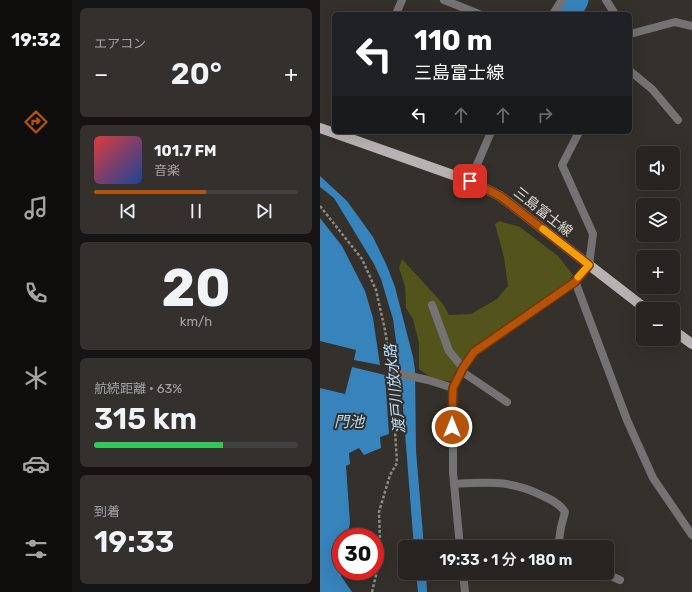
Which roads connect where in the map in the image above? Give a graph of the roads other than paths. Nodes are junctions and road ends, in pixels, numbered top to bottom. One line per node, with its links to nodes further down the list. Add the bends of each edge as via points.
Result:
1 (402, 0): 5 (street)
2 (444, 0): 6 (street)
3 (562, 0): 7 (street)
4 (606, 0): 8 (street)
5 (397, 12)
6 (474, 12)
7 (554, 12)
8 (613, 12)
9 (692, 26): 10 (street, via 675,22)
10 (632, 33)
11 (632, 73): 12 (street, via 652,89)
12 (678, 120)
13 (320, 128): 14 (main road, 三島富士線)
14 (332, 131)
15 (490, 134): 18 (street)
16 (578, 134): 19 (street, via 562,165 593,234)
17 (351, 135): 18 (main road, 三島富士線)
18 (470, 181): 19 (main road, 三島富士線, via 500,196)
19 (589, 265): 20 (street); 21 (main road, 三島富士線)
20 (575, 282): 25 (street, via 474,352); 30 (street, via 627,420 653,478)
21 (637, 302)
22 (432, 305): 25 (street, via 449,351)
23 (680, 335): 24 (main road)
24 (692, 344)
25 (462, 370): 27 (street); 28 (street)
26 (392, 372): 27 (street)
27 (453, 388): 29 (street)
28 (508, 402)
29 (454, 484): 31 (street); 32 (street, via 510,484 528,488 552,500 565,512)
30 (692, 535)
31 (459, 540)
32 (559, 540)
33 (614, 577): 35 (street)
34 (464, 580): 36 (street)
35 (620, 580)
36 (465, 592)

